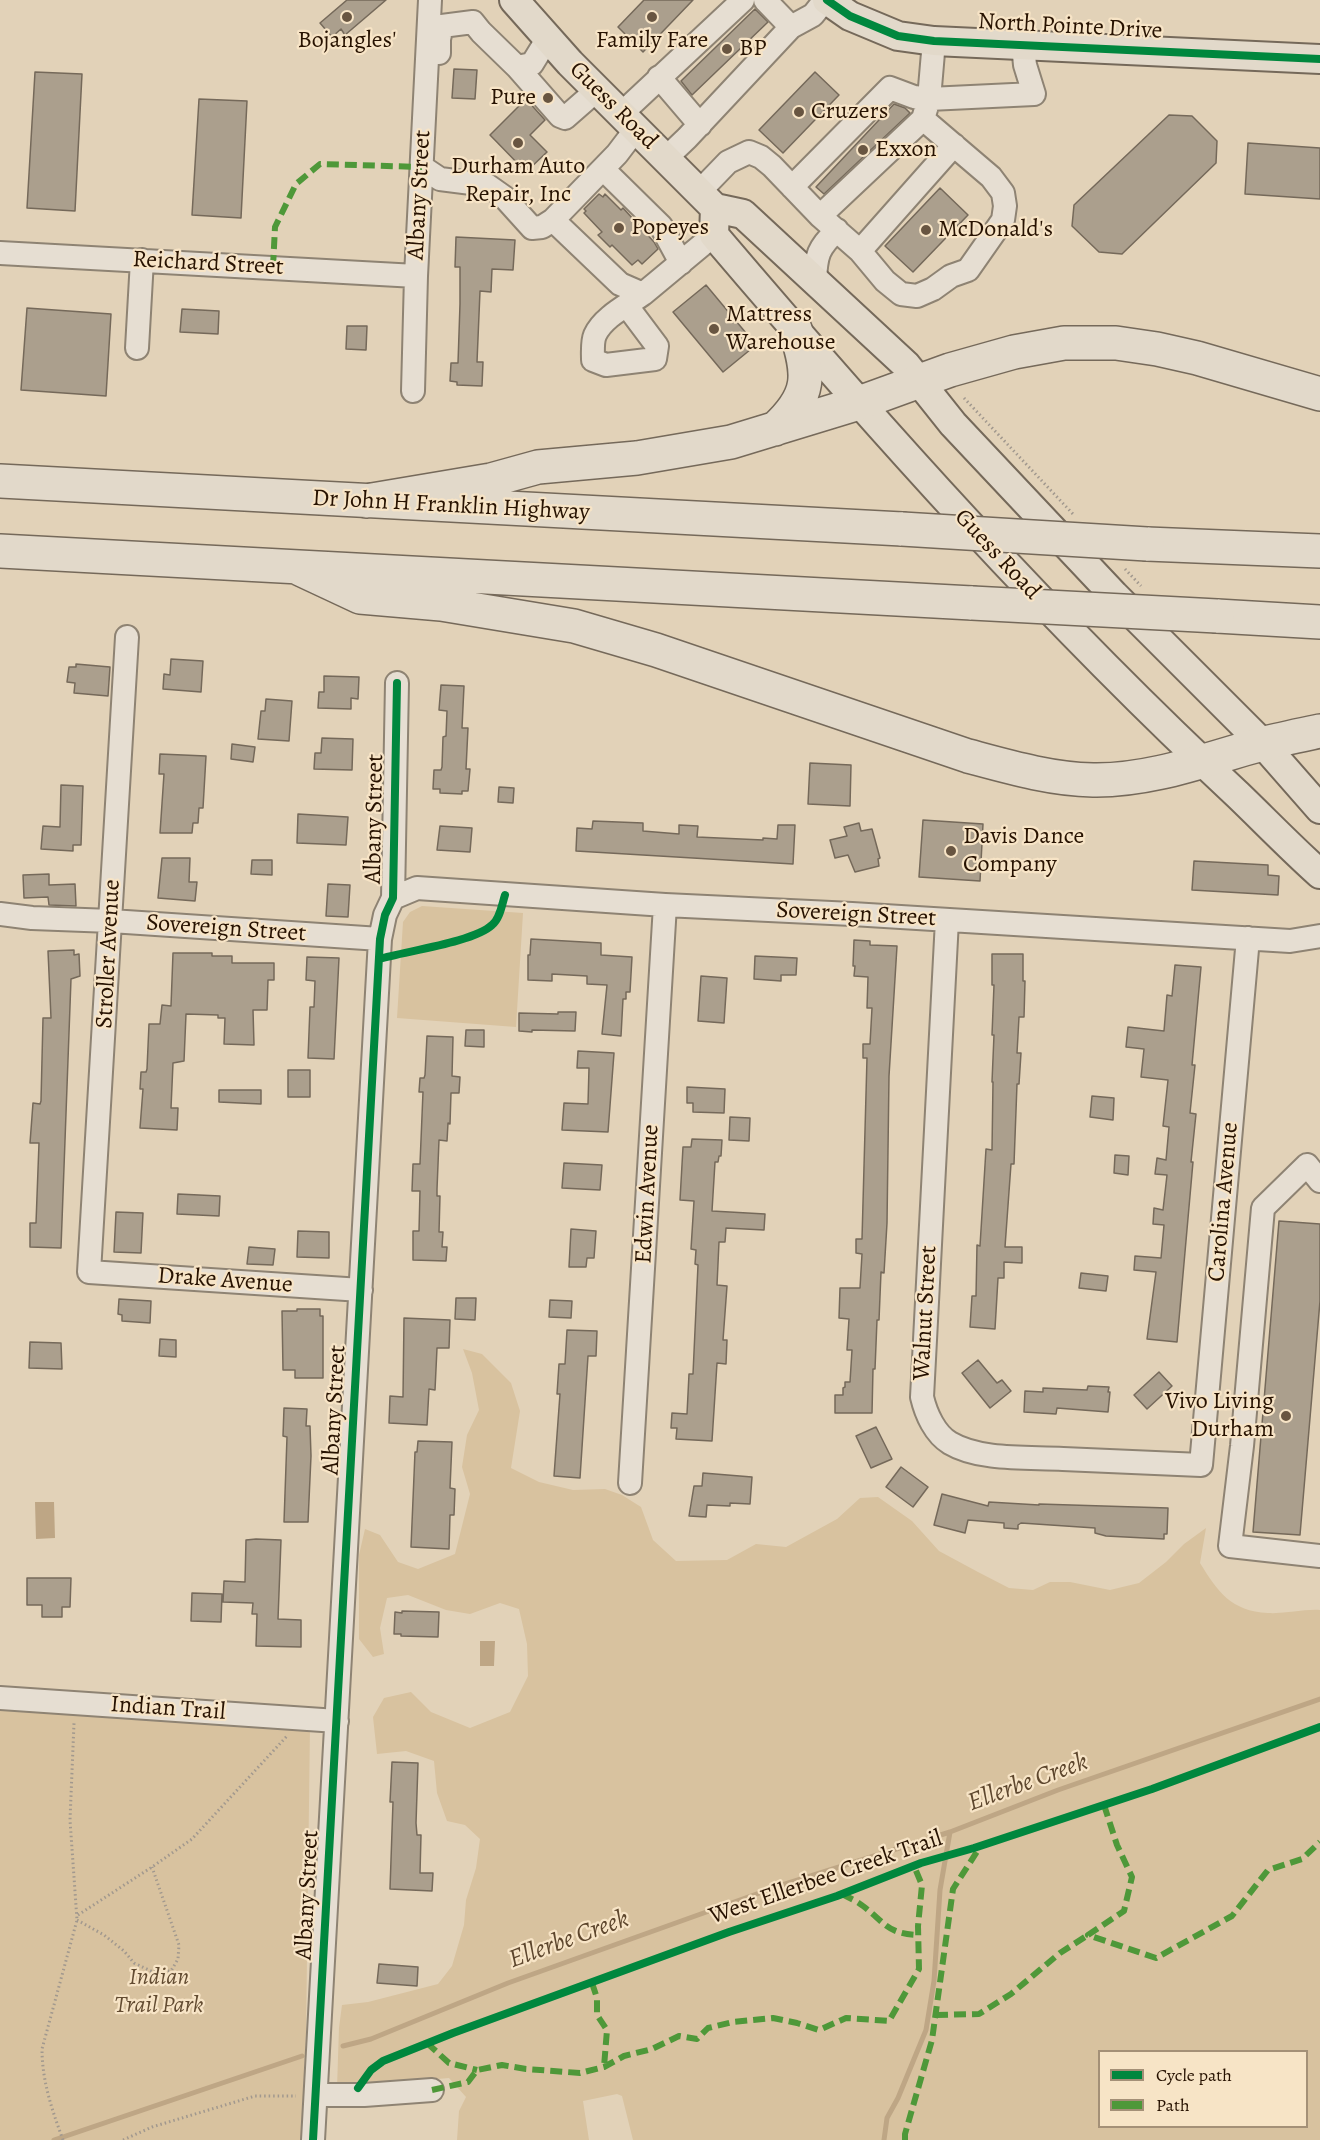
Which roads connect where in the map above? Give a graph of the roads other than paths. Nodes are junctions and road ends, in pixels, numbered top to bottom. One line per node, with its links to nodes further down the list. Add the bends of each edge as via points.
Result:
1 (430, 0): 6 (street, Albany Street)
2 (514, 0): 8 (main road, Guess Road)
3 (743, 0): 13 (street)
4 (765, 0): 7 (street)
5 (826, 0): 7 (street, via 813,15); 9 (main road, North Pointe Drive, via 850,16 898,36)
6 (435, 26): 12 (street, via 473,22); 21 (street, Albany Street)
7 (791, 27): 17 (street)
8 (548, 38): 12 (street, via 532,64); 14 (main road, Guess Road)
9 (934, 41): 10 (main road, North Pointe Drive); 15 (street)
10 (1023, 45): 11 (main road, North Pointe Drive); 15 (street, via 1034,94)
11 (1320, 59)
12 (518, 67): 14 (street, via 565,118)
13 (659, 77): 16 (street); 17 (street)
14 (597, 90): 16 (main road, Guess Road)
15 (926, 109): 18 (street); 22 (street, via 914,97 890,88); 25 (street)
16 (628, 122): 19 (main road, Guess Road); 20 (street)
17 (700, 125): 19 (street)
18 (954, 145): 26 (street); 26 (street, via 991,177 1003,194 1005,206 1003,220 968,270 917,296 901,294)
19 (665, 159): 23 (main road, Guess Road)
20 (610, 161): 24 (street); 29 (street, via 661,226)
21 (428, 172): 24 (street, via 440,179 487,185 504,197 532,228); 30 (street, Albany Street)
22 (792, 187): 23 (street, via 761,157 749,152 728,162); 25 (street)
23 (709, 212): 29 (street); 31 (main road, Guess Road, via 742,213); 32 (main road, Guess Road)
24 (553, 220): 29 (street, via 635,300)
25 (828, 223): 26 (street); 31 (street, via 816,259)
26 (860, 251)
27 (0, 253): 28 (street, Reichard Street)
28 (142, 260): 30 (street, Reichard Street); 33 (street)
29 (681, 262)
30 (416, 276): 35 (street, Albany Street)
31 (815, 281): 34 (main road, Guess Road)
32 (795, 329): 37 (main road, Guess Road); 38 (highway, via 804,363 805,388 799,403)
33 (137, 348)
34 (919, 381): 36 (highway, via 1037,347 1064,342 1116,342 1197,358); 37 (highway); 48 (main road, Guess Road, via 953,424 1114,595)
35 (413, 391)
36 (1320, 394)
37 (859, 403): 38 (highway); 49 (main road, Guess Road, via 1035,597)
38 (775, 429): 40 (highway, via 731,442 637,458 538,467 467,485)
39 (0, 481): 40 (highway, Dr John H Franklin Highway)
40 (366, 501): 42 (highway, Dr John H Franklin Highway, bridge)
41 (0, 551): 43 (highway)
42 (1320, 551)
43 (298, 568): 44 (highway, bridge); 49 (highway, via 360,597 441,604 574,626 968,756 1030,772 1100,780 1129,778)
44 (1320, 621)
45 (127, 637): 56 (street, Stroller Avenue)
46 (397, 683): 52 (street, Albany Street)
47 (1320, 730): 48 (highway)
48 (1263, 744): 49 (highway); 50 (main road, Guess Road)
49 (1201, 762): 51 (main road, Guess Road)
50 (1320, 809)
51 (1320, 874)
52 (393, 898): 53 (street, Sovereign Street, via 417,888); 59 (street, Albany Street)
53 (665, 905): 55 (street, Sovereign Street); 64 (street, Edwin Avenue)
54 (0, 914): 56 (street, Sovereign Street)
55 (947, 920): 58 (street, Sovereign Street); 63 (street, Walnut Street, via 922,1382 928,1416 948,1442 980,1453)
56 (111, 921): 59 (street, Sovereign Street); 61 (street, Stroller Avenue)
57 (1320, 936): 58 (street, Sovereign Street, via 1290,941)
58 (1248, 938): 63 (street, Carolina Avenue)
59 (380, 939): 62 (street, Albany Street)
60 (1320, 1181): 65 (street, via 1307,1165 1263,1208 1230,1546)
61 (89, 1272): 62 (street, Drake Avenue)
62 (362, 1290): 67 (street, Albany Street)
63 (1201, 1465)
64 (630, 1483)
65 (1320, 1556)
66 (0, 1698): 67 (street, Indian Trail)
67 (337, 1721): 69 (street, Albany Street)
68 (432, 2090): 69 (street)
69 (310, 2096): 70 (street, Albany Street)
70 (313, 2140)

